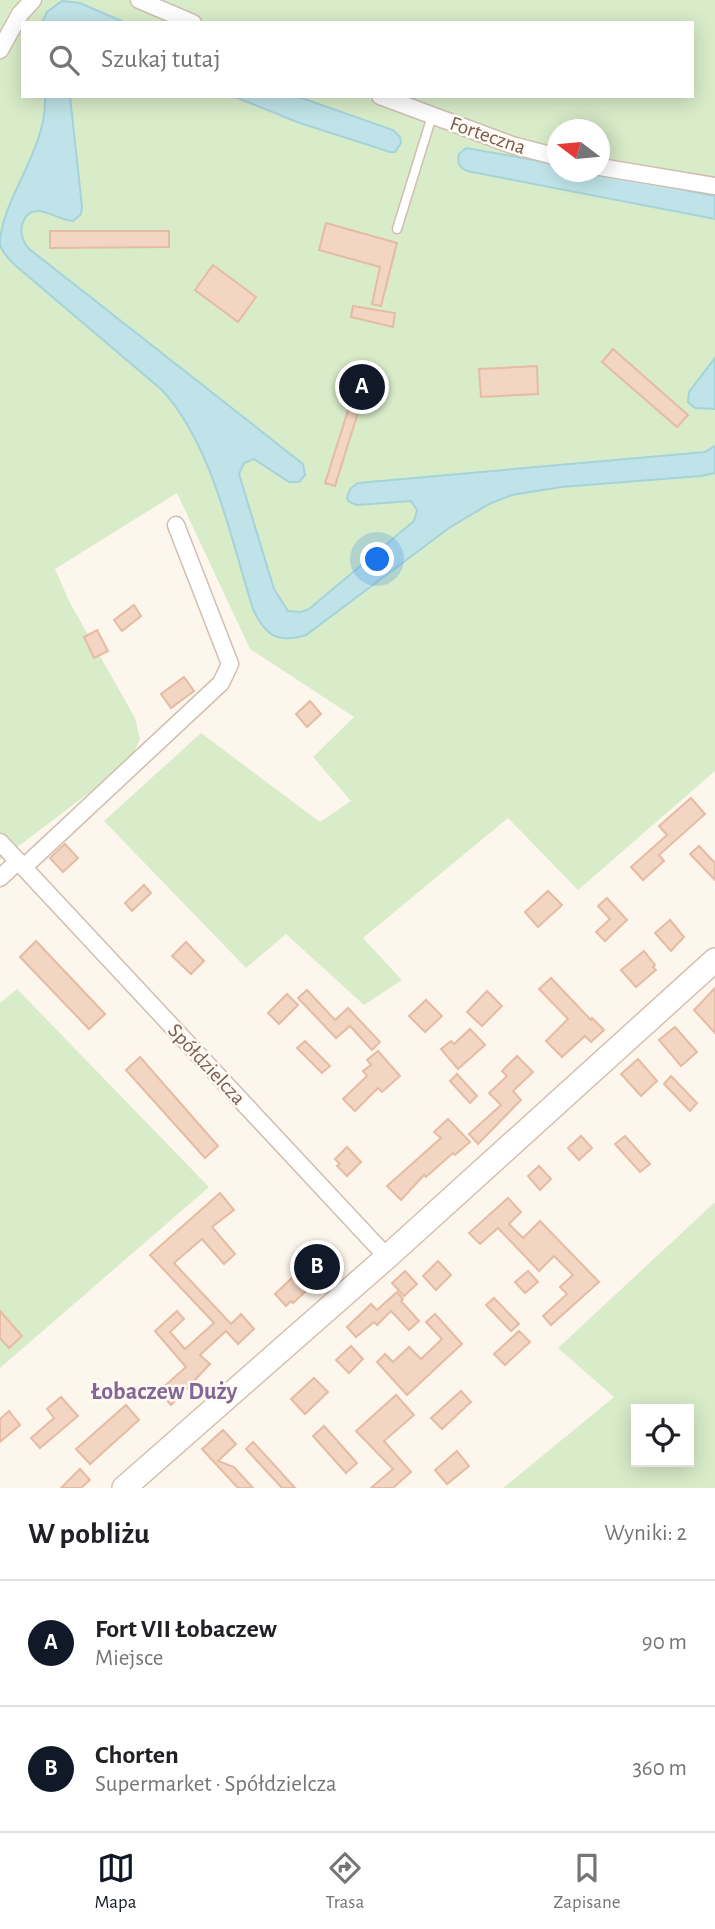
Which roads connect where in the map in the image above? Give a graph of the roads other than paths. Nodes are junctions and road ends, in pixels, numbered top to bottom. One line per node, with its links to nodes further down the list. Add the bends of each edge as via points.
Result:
1 (33, 0): 4 (street)
2 (139, 0): 3 (street)
3 (189, 21)
4 (0, 50)
5 (385, 98): 6 (street, Forteczna)
6 (432, 116): 7 (street, Forteczna); 10 (lane)
7 (547, 154)
8 (610, 169): 9 (street)
9 (715, 186)
10 (397, 229)
11 (176, 525): 13 (street, via 230,664 221,683)
12 (0, 842): 13 (street, Spółdzielcza)
13 (23, 866): 14 (street); 16 (street, Spółdzielcza)
14 (0, 878)
15 (715, 960): 16 (main road)
16 (387, 1257): 17 (main road)
17 (124, 1488)

